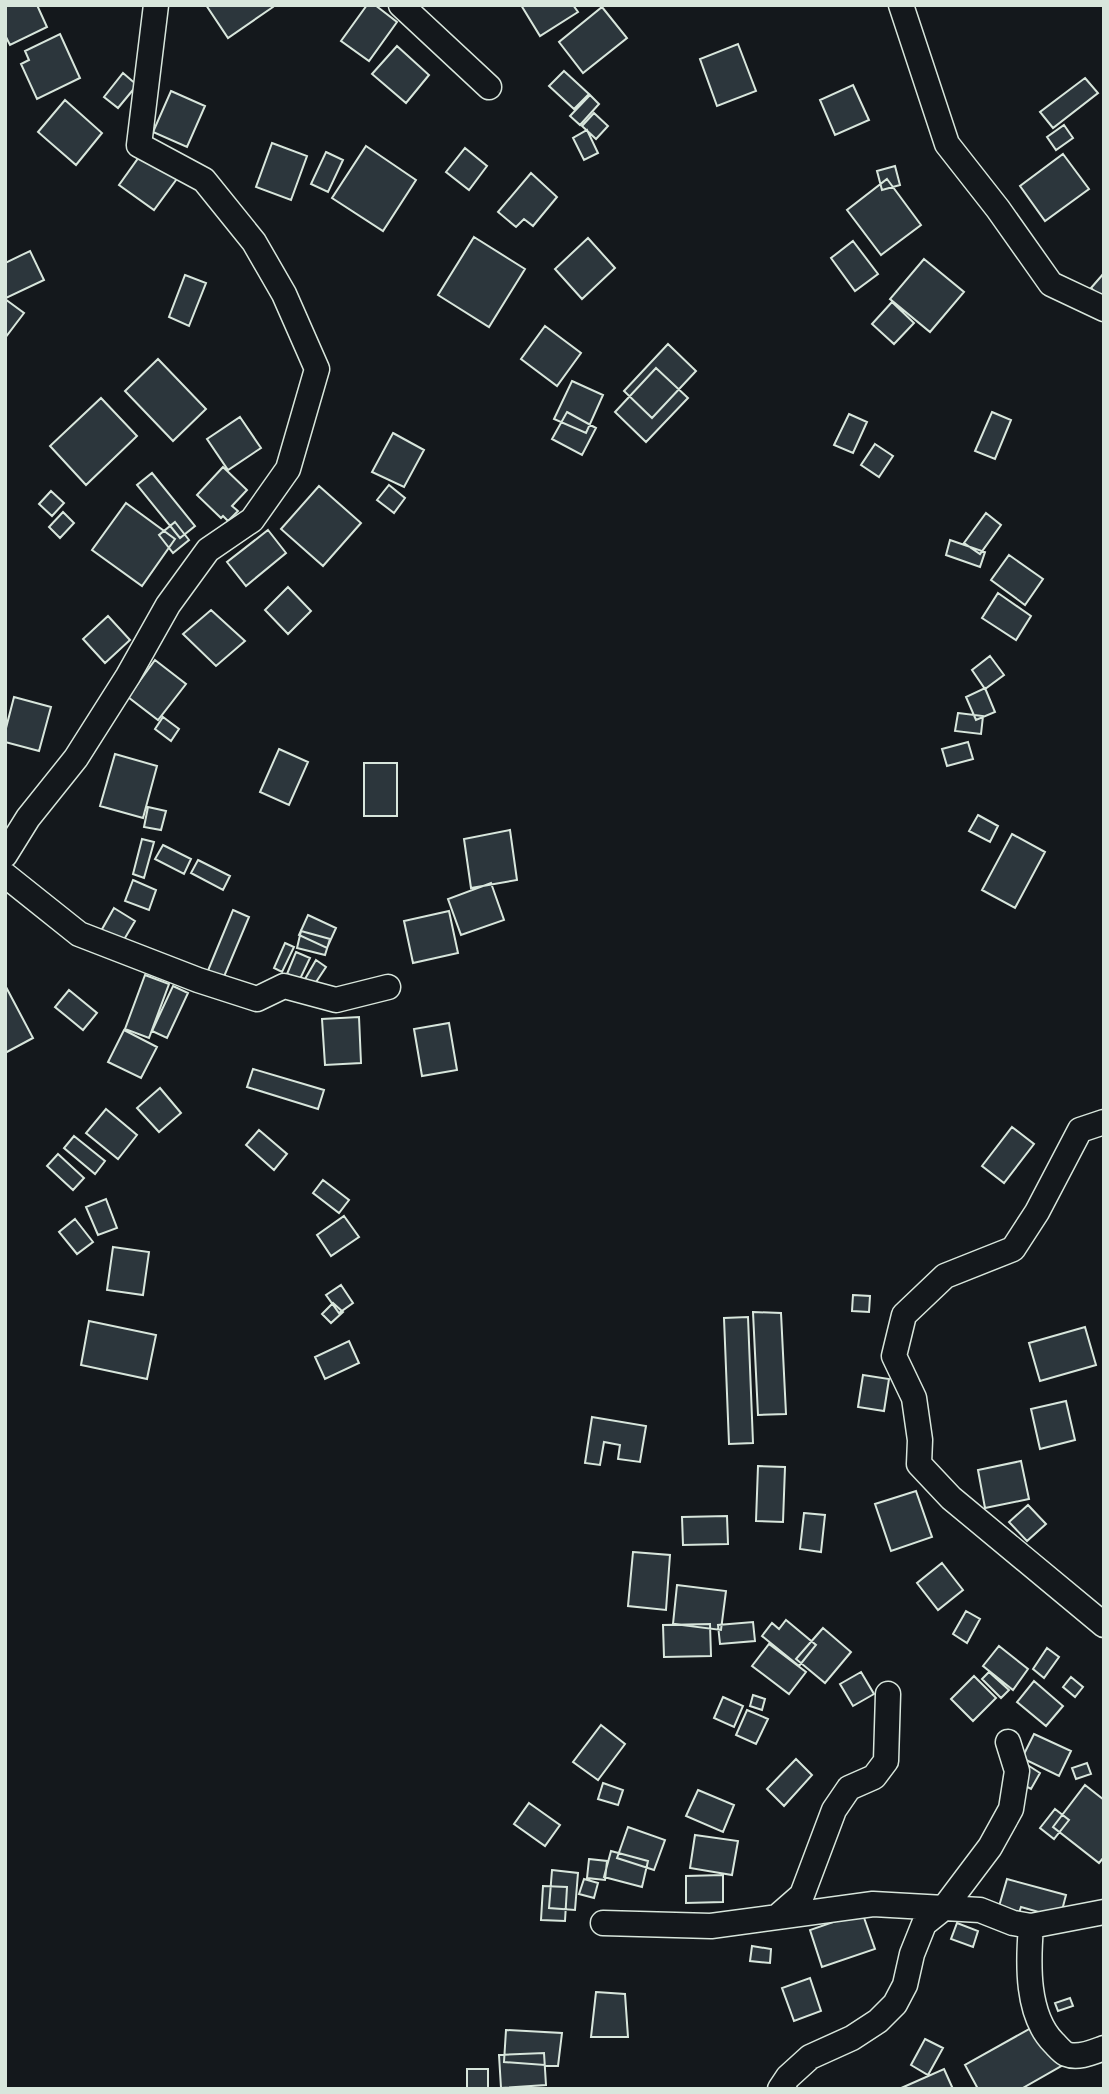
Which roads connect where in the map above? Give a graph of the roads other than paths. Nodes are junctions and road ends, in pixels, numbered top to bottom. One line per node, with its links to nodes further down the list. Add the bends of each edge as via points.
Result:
1 (156, 5): 6 (street, via 139,145 204,180 246,231 284,294 317,369 288,469 252,520 208,550 168,605 76,758)
2 (401, 5): 4 (street)
3 (901, 5): 5 (street, via 947,144 1051,284)
4 (489, 87)
5 (1104, 309)
6 (5, 855)
7 (5, 875): 8 (street, via 79,934 257,999 284,986 336,1000)
8 (388, 988)
9 (1104, 1122): 10 (street, via 1080,1130 1013,1249 944,1276 904,1315 894,1356 914,1398 919,1464 951,1498)
10 (1104, 1625)
11 (888, 1694): 15 (street, via 886,1761 874,1777 849,1788 834,1810 803,1895)
12 (1008, 1742): 13 (street, via 1017,1771 1011,1810 990,1847)
13 (944, 1908): 15 (street, via 873,1904); 17 (street, via 980,1910); 19 (street, via 924,1924 895,2004 852,2038 810,2057)
14 (1104, 1912): 17 (street)
15 (778, 1916): 16 (street, via 711,1926)
16 (603, 1923)
17 (1031, 1926): 18 (street, via 1032,1997 1047,2035 1066,2054 1081,2056)
18 (1104, 2048)
19 (780, 2089)

